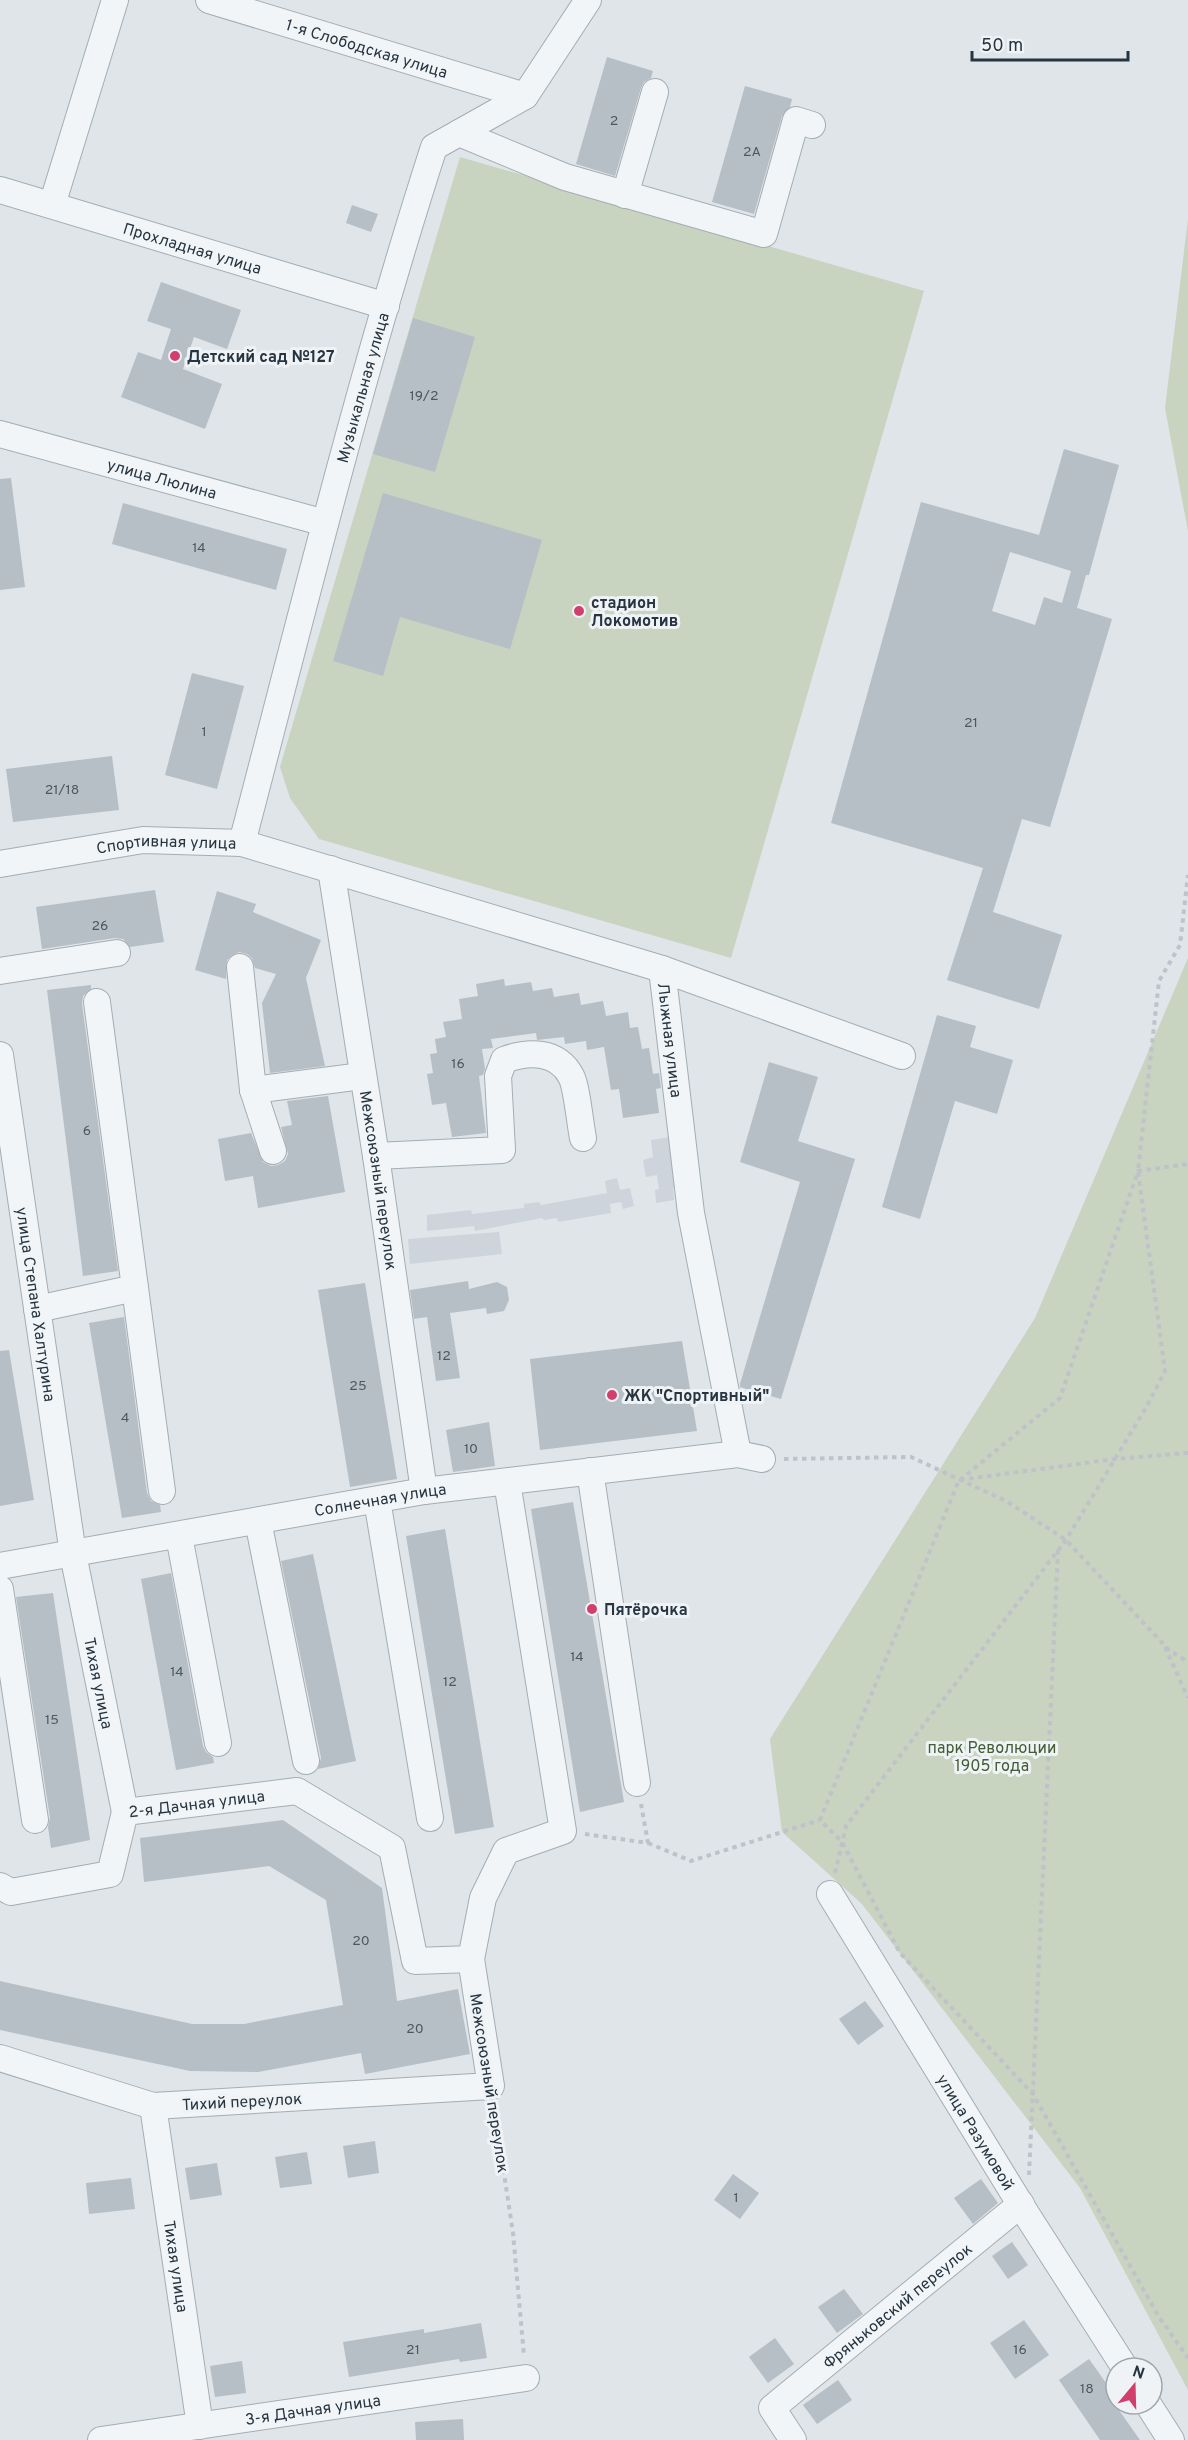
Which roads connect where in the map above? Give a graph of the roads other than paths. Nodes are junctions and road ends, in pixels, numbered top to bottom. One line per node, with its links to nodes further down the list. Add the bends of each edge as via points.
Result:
1 (115, 0): 10 (street)
2 (209, 0): 5 (street, 1-я Слободская улица)
3 (588, 0): 5 (street, Музыкальная улица)
4 (655, 92): 9 (street)
5 (525, 96): 7 (street, Музыкальная улица)
6 (812, 125): 9 (street, via 796,120 764,234)
7 (459, 133): 9 (street, via 565,177); 11 (street, Музыкальная улица, via 434,147)
8 (0, 190): 10 (street, Прохладная улица)
9 (626, 195)
10 (52, 205): 11 (street, Прохладная улица)
11 (386, 306): 13 (street, Музыкальная улица)
12 (0, 434): 13 (street, улица Люлина)
13 (326, 523): 14 (street, Музыкальная улица)
14 (242, 843): 15 (street, Спортивная улица, via 143,840); 16 (street, Спортивная улица)
15 (0, 864)
16 (331, 869): 19 (street, Лыжная улица); 24 (street, Межсоюзный переулок)
17 (117, 953): 20 (street)
18 (240, 967): 25 (street)
19 (662, 969): 23 (street); 31 (street, Лыжная улица, via 691,1213)
20 (0, 971)
21 (97, 1002): 29 (street)
22 (0, 1055): 30 (street, улица Степана Халтурина)
23 (902, 1056)
24 (362, 1076): 25 (street); 28 (street, Межсоюзный переулок)
25 (253, 1090): 27 (street)
26 (583, 1138): 28 (street, via 572,1077 556,1060 539,1053 504,1060 498,1076 502,1150)
27 (273, 1151)
28 (376, 1156): 35 (street, Межсоюзный переулок)
29 (135, 1288): 30 (street); 34 (street)
30 (37, 1309): 39 (street, улица Степана Халтурина)
31 (750, 1456): 32 (street, Солнечная улица)
32 (590, 1471): 33 (street, Солнечная улица); 44 (street)
33 (507, 1482): 35 (street, Солнечная улица); 50 (street, via 563,1831 506,1851 483,1898)
34 (162, 1491)
35 (424, 1491): 36 (street, Солнечная улица)
36 (377, 1500): 37 (street, Солнечная улица); 46 (street)
37 (258, 1521): 38 (street, Солнечная улица); 43 (street)
38 (179, 1536): 39 (street, Солнечная улица); 42 (street)
39 (74, 1554): 40 (street, Солнечная улица); 45 (street, Тихая улица)
40 (0, 1566)
41 (0, 1589): 47 (street)
42 (218, 1743)
43 (306, 1761)
44 (637, 1783)
45 (125, 1812): 48 (street, 2-я Дачная улица, via 110,1874 11,1892); 50 (street, 2-я Дачная улица, via 297,1791 392,1848 415,1961)
46 (430, 1818)
47 (35, 1820)
48 (0, 1886)
49 (830, 1894): 54 (street, улица Разумовой)
50 (471, 1959): 52 (street, Межсоюзный переулок)
51 (0, 2058): 53 (street, Тихий переулок)
52 (491, 2086): 53 (street, Тихий переулок)
53 (153, 2106): 58 (street, Тихая улица)
54 (1024, 2210): 55 (street, улица Разумовой); 60 (street, Фряньковский переулок, via 772,2408)
55 (1117, 2356)
56 (526, 2378): 58 (street, 3-я Дачная улица)
57 (1156, 2416): 61 (street)
58 (200, 2426): 59 (street, 3-я Дачная улица)
59 (101, 2440)
60 (793, 2440)
61 (1171, 2440)

